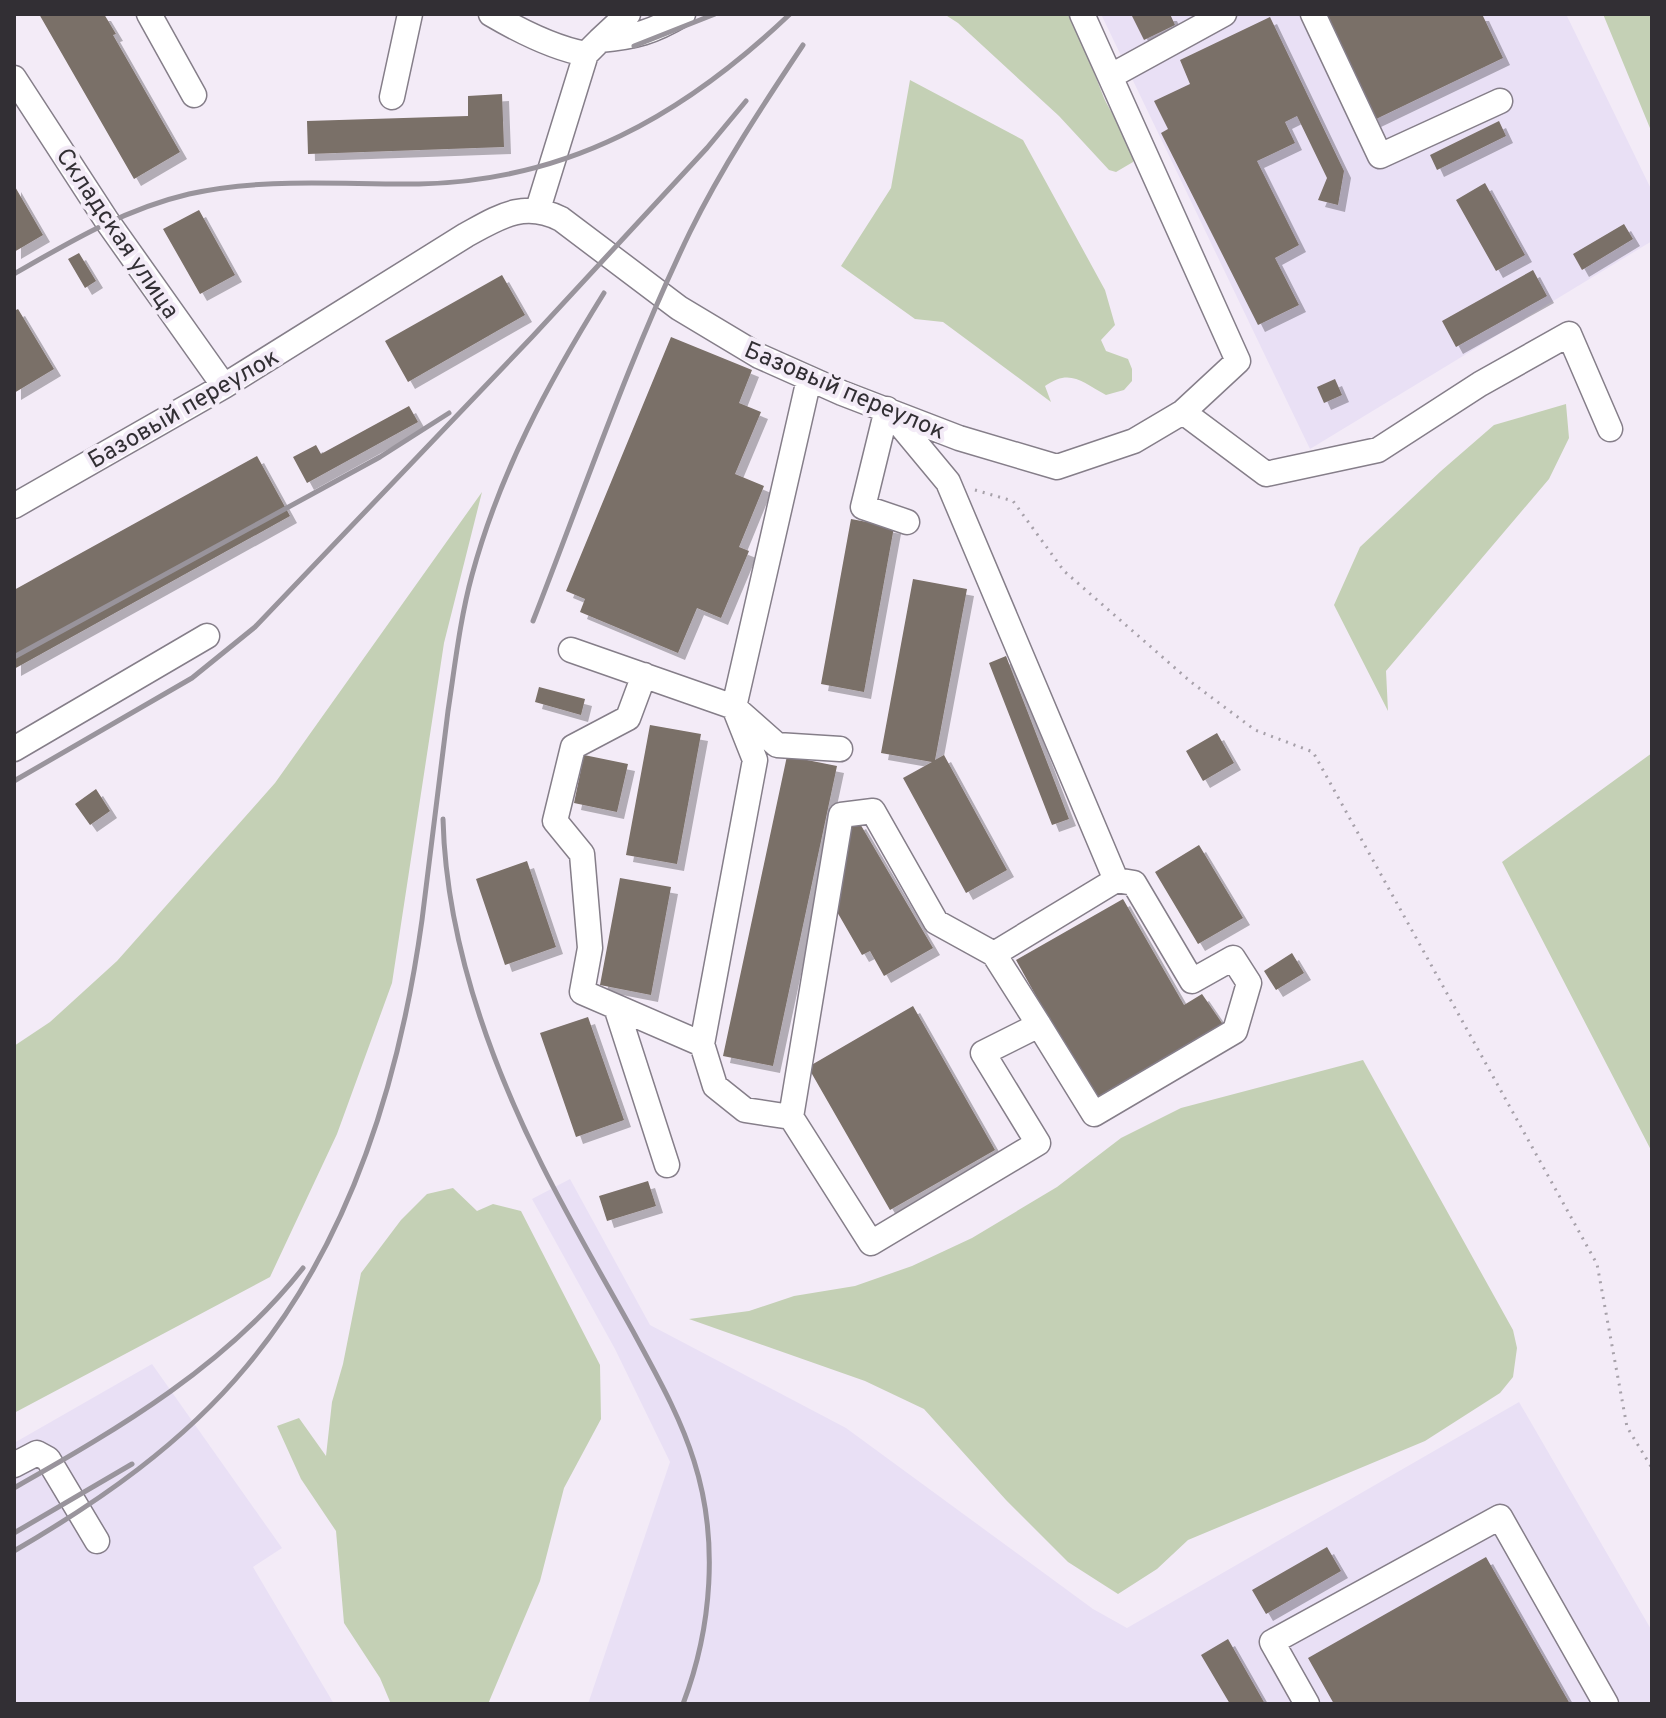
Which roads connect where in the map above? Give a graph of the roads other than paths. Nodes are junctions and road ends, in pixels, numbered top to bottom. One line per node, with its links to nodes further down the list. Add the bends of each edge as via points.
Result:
1 (149, 14): 12 (street)
2 (410, 14): 13 (street)
3 (491, 14): 9 (street, via 569,51)
4 (628, 14): 9 (street)
5 (683, 14): 9 (street, via 650,32)
6 (1082, 14): 10 (street, Базовый переулок)
7 (1224, 14): 10 (street)
8 (1313, 14): 14 (street, via 1380,156)
9 (593, 47): 15 (street)
10 (1111, 76): 19 (street, Базовый переулок, via 1238,361)
11 (14, 78): 17 (street, Складская улица)
12 (194, 95)
13 (392, 97)
14 (1500, 101)
15 (538, 209): 16 (street, Базовый переулок, via 561,219 704,325); 17 (street, Базовый переулок, via 507,215 466,235)
16 (809, 379): 18 (street, Базовый переулок); 26 (street)
17 (224, 386): 21 (street, Базовый переулок)
18 (887, 409): 19 (street, Базовый переулок, via 959,438 1057,467 1134,441); 22 (street, via 863,507); 29 (street, via 948,482)
19 (1183, 412): 20 (street, via 1266,474 1378,450 1569,334)
20 (1610, 429)
21 (14, 506)
22 (907, 522)
23 (207, 636): 27 (street)
24 (571, 650): 25 (street)
25 (644, 675): 26 (street); 31 (street, via 628,718 573,747 555,821 582,854 590,948 582,992)
26 (734, 707): 28 (street, via 777,745); 33 (street, via 755,760)
27 (14, 749)
28 (840, 749)
29 (1116, 880): 30 (street); 32 (street, via 1134,883 1192,981 1233,958 1249,983 1235,1031 1094,1114)
30 (994, 954): 32 (street); 34 (street, via 936,922 873,811 841,815)
31 (616, 1007): 33 (street); 35 (street)
32 (1039, 1025): 34 (street, via 983,1053 1038,1143 871,1243)
33 (702, 1044): 34 (street, via 715,1086 745,1110)
34 (791, 1117)
35 (667, 1165)
36 (14, 1465): 37 (street, via 37,1453 48,1459)
37 (97, 1541)
38 (1307, 1704): 39 (street, via 1272,1642 1500,1517)
39 (1606, 1704)

